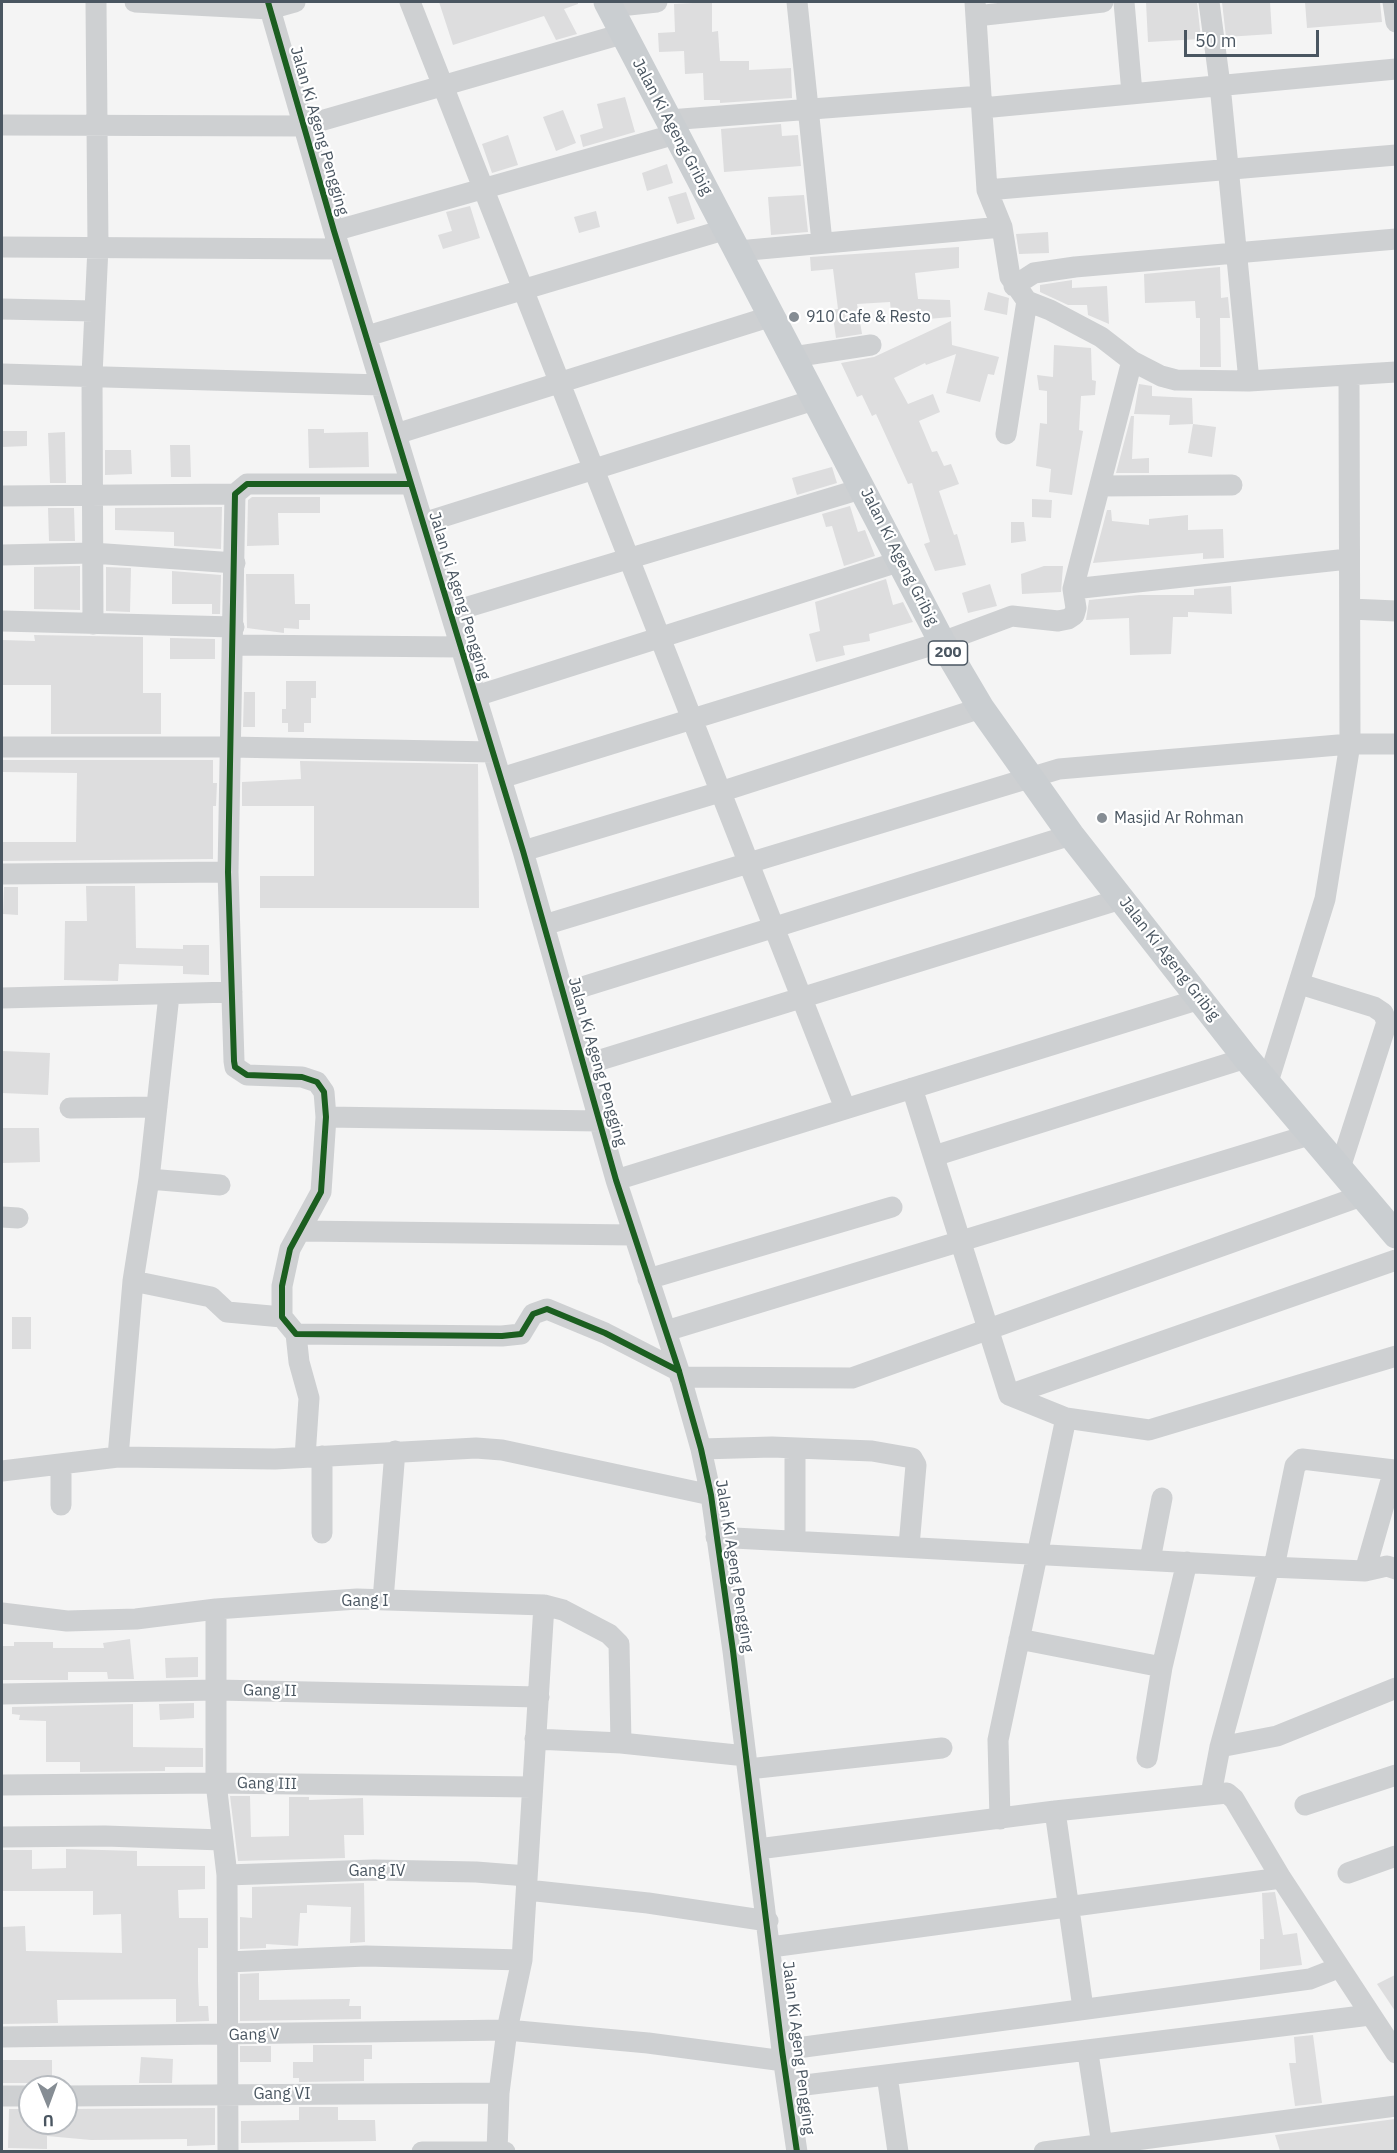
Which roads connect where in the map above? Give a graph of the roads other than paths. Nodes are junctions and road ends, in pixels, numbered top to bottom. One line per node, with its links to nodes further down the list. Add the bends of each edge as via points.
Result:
1 (96, 2): 23 (street)
2 (135, 2): 12 (street)
3 (295, 2): 12 (street)
4 (410, 2): 18 (street)
5 (657, 2): 11 (street)
6 (797, 2): 21 (street)
7 (1103, 2): 13 (street)
8 (1124, 2): 19 (street)
9 (1209, 2): 17 (street)
10 (1393, 2): 14 (street)
11 (608, 4): 15 (main road, Jalan Ki Ageng Gribig / 200)
12 (269, 5): 24 (street, Jalan Ki Ageng Pengging)
13 (976, 9): 20 (street)
14 (1395, 22)
15 (622, 34): 18 (street); 25 (main road, Jalan Ki Ageng Gribig / 200)
16 (1395, 69): 17 (street)
17 (1220, 85): 19 (street); 27 (street)
18 (443, 86): 24 (street); 28 (street)
19 (1132, 93): 20 (street)
20 (981, 102): 21 (street); 29 (street)
21 (807, 108): 25 (street); 34 (street)
22 (2, 125): 23 (street)
23 (97, 125): 24 (street); 36 (street)
24 (303, 126): 32 (street, Jalan Ki Ageng Pengging)
25 (672, 127): 28 (street); 33 (main road, Jalan Ki Ageng Gribig / 200)
26 (1395, 155): 27 (street)
27 (1227, 168): 29 (street); 37 (street)
28 (483, 189): 32 (street); 38 (street)
29 (987, 190): 30 (street)
30 (1002, 227): 34 (street); 39 (street, via 1007,267)
31 (1395, 239): 37 (street)
32 (336, 240): 36 (street); 43 (street, Jalan Ki Ageng Pengging)
33 (732, 240): 34 (street); 38 (street); 42 (main road, Jalan Ki Ageng Gribig / 200)
34 (822, 242)
35 (2, 247): 36 (street)
36 (98, 248): 41 (street)
37 (1237, 254): 39 (street, via 1052,270 1024,277); 51 (street)
38 (522, 289): 43 (street); 52 (street)
39 (1021, 294): 46 (street, via 1101,337); 56 (street)
40 (2, 309): 41 (street)
41 (93, 312): 49 (street)
42 (772, 316): 45 (main road, Jalan Ki Ageng Gribig / 200); 52 (street)
43 (367, 336): 53 (street, Jalan Ki Ageng Pengging)
44 (871, 345): 45 (street)
45 (793, 357): 54 (main road, Jalan Ki Ageng Gribig / 200)
46 (1131, 361): 51 (street, via 1176,380); 60 (street)
47 (1395, 372): 50 (street)
48 (2, 374): 49 (street)
49 (92, 375): 53 (street); 64 (street)
50 (1349, 376): 51 (street); 69 (street)
51 (1249, 381)
52 (559, 382): 55 (street); 57 (street)
53 (381, 385): 55 (street, Jalan Ki Ageng Pengging)
54 (817, 399): 57 (street); 61 (main road, Jalan Ki Ageng Gribig / 200)
55 (396, 434): 58 (street, Jalan Ki Ageng Pengging)
56 (1006, 434)
57 (593, 469): 65 (street); 68 (street)
58 (410, 484): 62 (street, via 247,484); 65 (street, Jalan Ki Ageng Pengging)
59 (1232, 485): 60 (street)
60 (1100, 486): 72 (street)
61 (864, 488): 68 (street); 70 (main road, Jalan Ki Ageng Gribig / 200)
62 (235, 494): 64 (street); 71 (street)
63 (2, 496): 64 (street)
64 (94, 497): 66 (street)
65 (423, 523): 75 (street, Jalan Ki Ageng Pengging)
66 (92, 553): 67 (street); 71 (street); 77 (street)
67 (2, 555)
68 (628, 559): 75 (street); 79 (street)
69 (1348, 559): 72 (street); 73 (street)
70 (901, 561): 79 (street); 80 (main road, Jalan Ki Ageng Gribig / 200)
71 (235, 563): 78 (street)
72 (1073, 589): 80 (street, via 1076,608 1068,619 1012,616)
73 (1350, 609): 74 (street); 85 (street)
74 (1395, 611)
75 (451, 612): 81 (street, Jalan Ki Ageng Pengging)
76 (2, 621): 77 (street)
77 (93, 624): 78 (street)
78 (234, 636): 81 (street); 88 (street)
79 (659, 636): 82 (street); 84 (street)
80 (942, 642): 83 (main road, Jalan Ki Ageng Gribig / 200); 84 (street)
81 (461, 647): 82 (street, Jalan Ki Ageng Pengging)
82 (476, 696): 89 (street, Jalan Ki Ageng Pengging)
83 (981, 708): 90 (main road, Jalan Ki Ageng Gribig / 200); 92 (street)
84 (692, 719): 91 (street); 92 (street)
85 (1350, 744): 86 (street); 90 (street, via 1059,769); 101 (street, via 1325,899)
86 (1395, 744)
87 (2, 747): 88 (street)
88 (230, 747): 89 (street); 96 (street)
89 (493, 752): 91 (street, Jalan Ki Ageng Pengging)
90 (1028, 777): 93 (main road, Jalan Ki Ageng Gribig / 200); 95 (street)
91 (501, 778): 94 (street, Jalan Ki Ageng Pengging)
92 (720, 792): 94 (street); 95 (street)
93 (1071, 835): 98 (main road, Jalan Ki Ageng Gribig / 200); 100 (street)
94 (523, 851): 99 (street, Jalan Ki Ageng Pengging)
95 (748, 863): 99 (street); 100 (street)
96 (228, 872): 97 (street); 102 (street)
97 (2, 874)
98 (1121, 899): 105 (street); 107 (main road, Jalan Ki Ageng Gribig / 200)
99 (544, 925): 103 (street, Jalan Ki Ageng Pengging)
100 (773, 927): 103 (street); 105 (street)
101 (1300, 984): 110 (street); 119 (street, via 1374,1007 1387,1022)
102 (232, 992): 104 (street); 115 (street, via 235,1067 247,1075 302,1077 316,1082 324,1092)
103 (563, 993): 109 (street, Jalan Ki Ageng Pengging)
104 (169, 995): 106 (street); 112 (street)
105 (801, 996): 109 (street); 114 (street)
106 (2, 999)
107 (1200, 999): 108 (main road, Jalan Ki Ageng Gribig / 200); 111 (street)
108 (1246, 1058): 110 (main road, Jalan Ki Ageng Gribig / 200); 118 (street)
109 (584, 1065): 116 (street, Jalan Ki Ageng Pengging)
110 (1267, 1085): 117 (main road, Jalan Ki Ageng Gribig / 200)
111 (912, 1088): 114 (street); 118 (street)
112 (157, 1107): 113 (street); 120 (street)
113 (70, 1108)
114 (845, 1108): 121 (street)
115 (326, 1117): 116 (street); 125 (street, via 321,1192)
116 (599, 1122): 121 (street, Jalan Ki Ageng Pengging)
117 (1309, 1135): 119 (main road, Jalan Ki Ageng Gribig / 200); 128 (street)
118 (934, 1155): 128 (street)
119 (1339, 1171): 123 (main road, Jalan Ki Ageng Gribig / 200)
120 (149, 1179): 122 (street); 131 (street)
121 (616, 1180): 126 (street, Jalan Ki Ageng Pengging)
122 (220, 1185)
123 (1361, 1196): 127 (main road, Jalan Ki Ageng Gribig / 200); 133 (street)
124 (892, 1207): 130 (street)
125 (301, 1231): 126 (street); 132 (street, via 285,1267)
126 (633, 1235): 130 (street, Jalan Ki Ageng Pengging)
127 (1395, 1235)
128 (960, 1241): 133 (street); 134 (street)
129 (1395, 1260): 138 (street)
130 (648, 1280): 134 (street, Jalan Ki Ageng Pengging)
131 (133, 1281): 132 (street, via 211,1297 227,1312); 144 (street)
132 (282, 1317): 135 (street)
133 (988, 1329): 137 (street, via 852,1378); 138 (street)
134 (666, 1331): 137 (street, Jalan Ki Ageng Pengging)
135 (296, 1334): 137 (street, via 516,1335 525,1330 537,1310 547,1309 605,1333); 143 (street, via 309,1398)
136 (1395, 1356): 139 (street, via 1149,1430)
137 (680, 1374): 141 (street, Jalan Ki Ageng Pengging)
138 (1009, 1395): 139 (street)
139 (1066, 1418): 154 (street)
140 (795, 1448): 141 (street); 152 (street); 153 (street, via 872,1451 912,1458 916,1466)
141 (701, 1449): 147 (street, Jalan Ki Ageng Pengging)
142 (395, 1451): 143 (street); 147 (street, via 502,1450); 160 (street)
143 (314, 1456): 144 (street); 150 (street)
144 (118, 1457): 145 (street)
145 (61, 1466): 146 (street); 149 (street)
146 (2, 1471)
147 (711, 1495): 151 (street, Jalan Ki Ageng Pengging)
148 (1162, 1498): 155 (street)
149 (61, 1505)
150 (322, 1533)
151 (716, 1537): 152 (street); 175 (street, Jalan Ki Ageng Pengging)
152 (795, 1541): 153 (street)
153 (909, 1546): 154 (street)
154 (1037, 1553): 155 (street); 164 (street)
155 (1150, 1560): 156 (street)
156 (1187, 1562): 158 (street); 165 (street)
157 (1392, 1565): 159 (street)
158 (1271, 1567): 159 (street); 159 (street, via 1295,1466 1302,1459 1394,1470); 172 (street)
159 (1365, 1571)
160 (383, 1600): 161 (street, Gang I); 162 (street, Gang I)
161 (544, 1605): 169 (street); 171 (street, Gang I, via 609,1634 619,1644)
162 (216, 1609): 163 (street, Gang I, via 136,1619 67,1621); 167 (street)
163 (2, 1613)
164 (1019, 1639): 165 (street); 183 (street, via 998,1740)
165 (1162, 1667): 174 (street)
166 (1395, 1688): 172 (street, via 1277,1736)
167 (216, 1690): 168 (street, Gang II); 169 (street, Gang II); 177 (street)
168 (2, 1694)
169 (539, 1697): 170 (street)
170 (535, 1738): 171 (street); 179 (street)
171 (621, 1743): 175 (street)
172 (1220, 1747): 180 (street)
173 (942, 1748): 175 (street)
174 (1147, 1758)
175 (747, 1763): 186 (street, Jalan Ki Ageng Pengging)
176 (1395, 1775): 181 (street)
177 (216, 1783): 178 (street, Gang III); 179 (street, Gang III); 185 (street)
178 (2, 1785)
179 (532, 1786): 191 (street)
180 (1211, 1794): 182 (street); 190 (street, via 1227,1793 1234,1799)
181 (1305, 1805)
182 (1055, 1811): 183 (street); 192 (street)
183 (1000, 1819): 186 (street)
184 (2, 1837): 185 (street)
185 (222, 1840): 189 (street)
186 (758, 1850): 193 (street, Jalan Ki Ageng Pengging)
187 (1395, 1856): 188 (street)
188 (1348, 1873)
189 (227, 1875): 191 (street, Gang IV, via 374,1870 476,1872); 196 (street)
190 (1281, 1878): 192 (street); 197 (street)
191 (527, 1883): 193 (street, Gang IV); 195 (street)
192 (1068, 1905): 194 (street); 198 (street)
193 (768, 1921): 194 (street, Jalan Ki Ageng Pengging)
194 (771, 1947): 205 (street, Jalan Ki Ageng Pengging)
195 (522, 1960): 196 (street, via 366,1956); 200 (street)
196 (228, 1962): 201 (street)
197 (1338, 1968): 198 (street, Gang V, via 1310,1979); 199 (street)
198 (1083, 2008): 205 (street, Gang V)
199 (1370, 2015): 203 (street); 204 (street)
200 (507, 2030): 201 (street, Gang V); 205 (street, Gang V); 208 (street)
201 (227, 2036): 202 (street, Gang V); 209 (street)
202 (2, 2037)
203 (1088, 2052): 206 (street); 214 (street)
204 (1395, 2053)
205 (783, 2055): 207 (street, Jalan Ki Ageng Pengging)
206 (887, 2075): 207 (street); 219 (street)
207 (789, 2088): 218 (street, Jalan Ki Ageng Pengging)
208 (499, 2093): 209 (street, Gang VI); 217 (street)
209 (228, 2095): 212 (street, Gang VI); 215 (street)
210 (2, 2096): 211 (street)
211 (18, 2096)
212 (78, 2096)
213 (1395, 2106): 214 (street)
214 (1102, 2148): 220 (street)
215 (228, 2151)
216 (422, 2151): 217 (street)
217 (500, 2151)
218 (797, 2151)
219 (898, 2151)
220 (1044, 2151)

